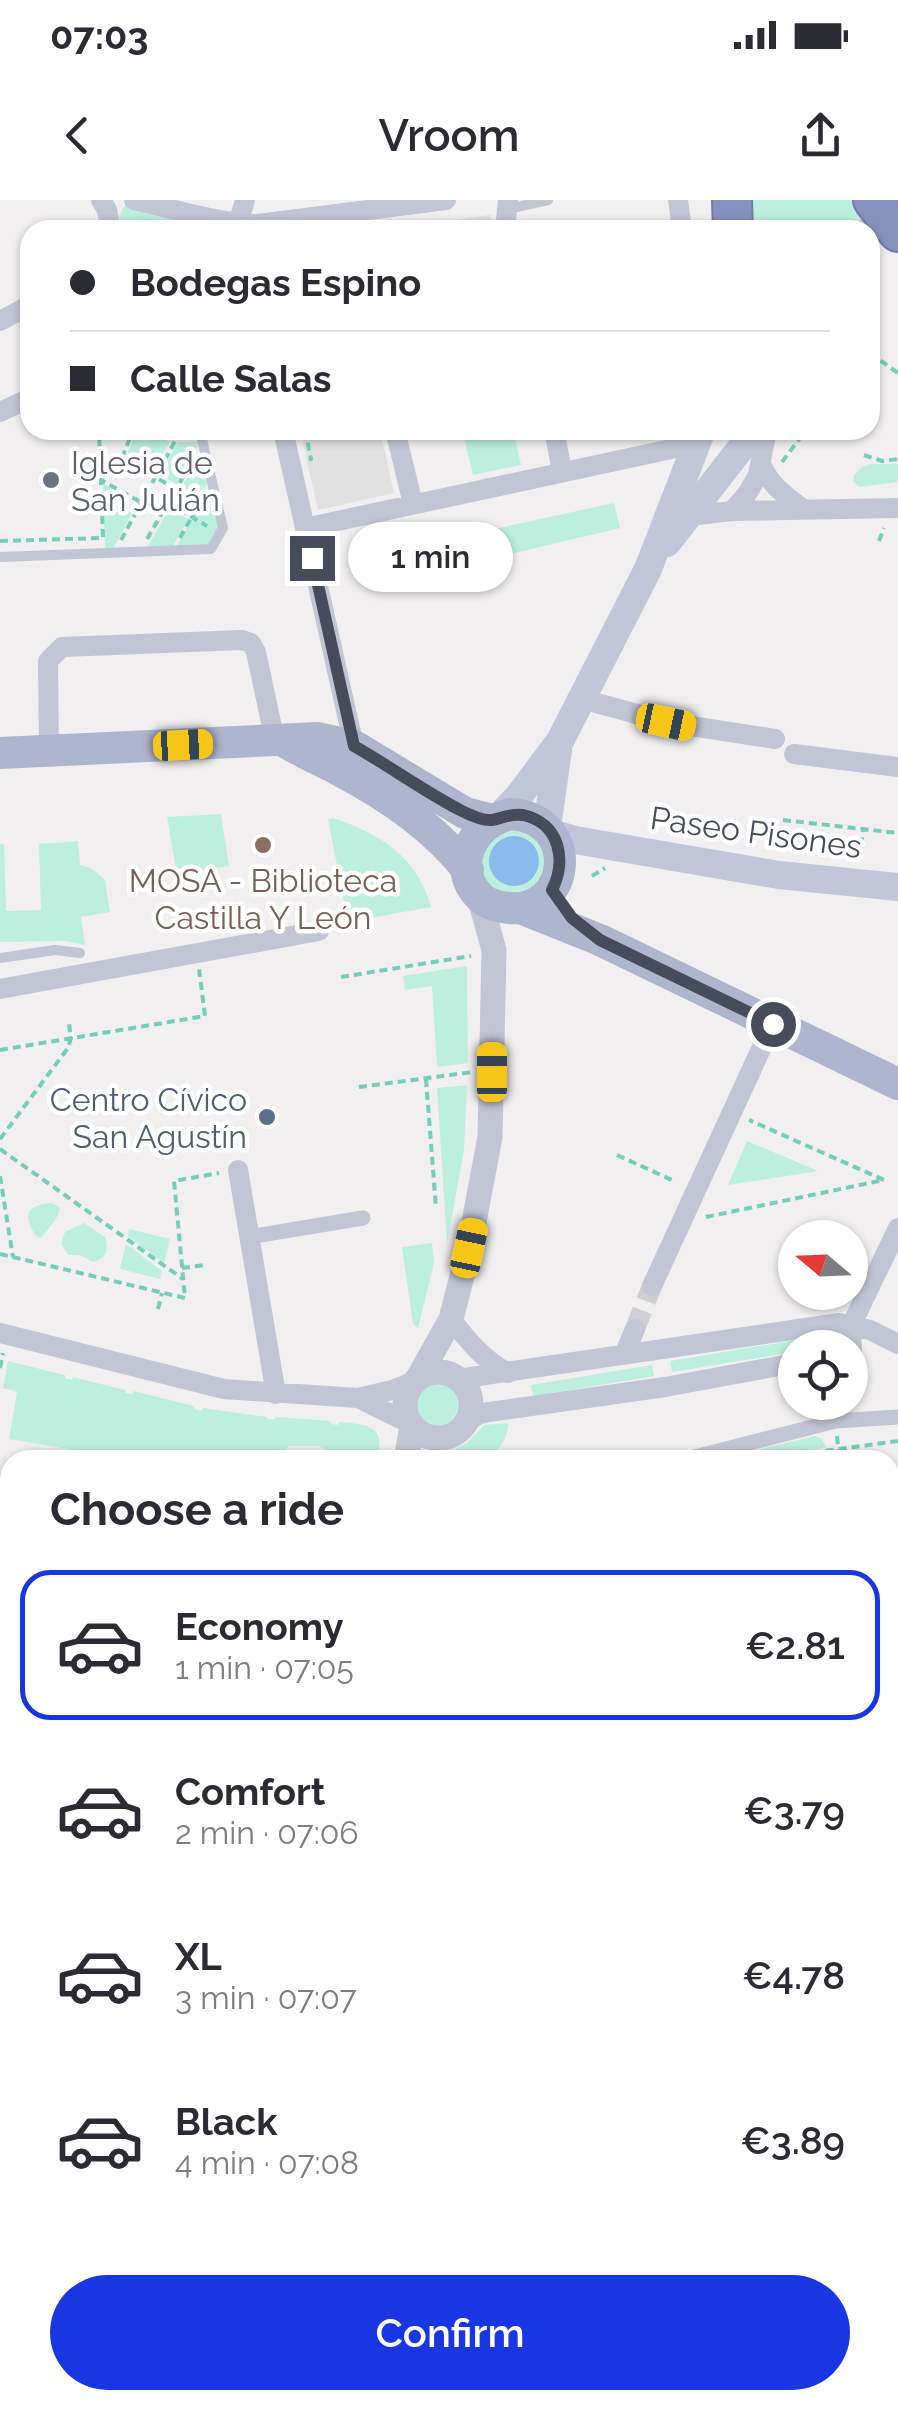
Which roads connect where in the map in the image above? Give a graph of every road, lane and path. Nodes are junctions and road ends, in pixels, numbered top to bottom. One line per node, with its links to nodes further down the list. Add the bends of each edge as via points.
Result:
1 (134, 200): 6 (street)
2 (446, 200): 7 (street)
3 (548, 200): 5 (lane)
4 (873, 200): 8 (highway)
5 (508, 213)
6 (207, 220)
7 (296, 220)
8 (898, 232)
9 (99, 440): 30 (path)
10 (129, 440): 24 (path)
11 (176, 440): 29 (path)
12 (200, 440): 32 (path)
13 (202, 440): 31 (lane)
14 (285, 440): 42 (street)
15 (307, 440): 26 (path)
16 (397, 440): 35 (street)
17 (556, 440): 28 (street)
18 (688, 440): 28 (street)
19 (698, 440): 50 (main road)
20 (747, 440): 39 (main road)
21 (768, 440): 27 (street)
22 (797, 440): 27 (path)
23 (864, 456): 25 (path)
24 (122, 458): 29 (path); 30 (path)
25 (898, 458)
26 (312, 459)
27 (769, 469): 36 (street, via 766,476); 37 (street)
28 (562, 471): 35 (street)
29 (156, 477): 32 (path); 33 (path)
30 (101, 480): 33 (path); 44 (path, via 103,538)
31 (212, 481): 41 (path); 43 (lane)
32 (176, 489): 34 (path)
33 (141, 503): 38 (path); 47 (path)
34 (168, 503): 38 (path); 41 (path)
35 (413, 504): 42 (street)
36 (803, 509): 37 (street); 40 (street)
37 (732, 511): 39 (street)
38 (162, 514): 48 (path)
39 (690, 516): 50 (main road)
40 (892, 516): 45 (path)
41 (192, 517): 43 (path); 46 (path)
42 (306, 528): 55 (street)
43 (220, 534): 46 (lane, via 211,549)
44 (0, 541)
45 (879, 541)
46 (172, 550): 48 (lane)
47 (114, 552): 48 (lane); 49 (lane)
48 (140, 552)
49 (0, 557)
50 (648, 570): 51 (main road)
51 (582, 698): 52 (street, via 679,725); 54 (main road)
52 (775, 739)
53 (279, 741): 55 (main road, via 318,738); 56 (main road); 56 (street, via 256,652 242,640 62,648 48,661); 66 (main road, via 434,831)
54 (560, 741): 60 (main road); 64 (main road)
55 (354, 746): 60 (main road, via 464,813)
56 (49, 751): 57 (main road)
57 (0, 753)
58 (794, 754): 59 (street)
59 (898, 766)
60 (496, 818): 64 (main road, via 536,820); 66 (main road, via 470,844)
61 (783, 820): 62 (path)
62 (863, 829): 63 (path); 65 (path)
63 (898, 833)
64 (552, 853): 67 (main road, Paseo Pisones, via 604,844 779,875); 68 (main road, via 542,899); 70 (main road, via 572,918)
65 (860, 858)
66 (473, 883): 68 (main road, via 490,904); 73 (street)
67 (898, 887)
68 (518, 908): 70 (main road); 73 (street)
69 (319, 931): 72 (street)
70 (600, 940): 78 (main road)
71 (80, 953): 74 (lane)
72 (196, 953): 76 (street); 79 (path, via 205,1016)
73 (482, 953): 75 (path); 105 (street, via 490,1137)
74 (0, 958)
75 (341, 977)
76 (0, 988)
77 (69, 1024): 79 (path)
78 (773, 1024): 83 (main road); 102 (street)
79 (71, 1038): 80 (path); 86 (path)
80 (0, 1050)
81 (473, 1072): 82 (path)
82 (426, 1078): 84 (path); 92 (path)
83 (898, 1084)
84 (360, 1088)
85 (743, 1117): 94 (path, via 884,1180)
86 (0, 1139)
87 (0, 1149): 101 (path)
88 (617, 1154): 91 (path)
89 (238, 1170): 96 (street); 100 (path, via 174,1180)
90 (0, 1176): 98 (path)
91 (674, 1181)
92 (436, 1208)
93 (363, 1218): 96 (street)
94 (695, 1219)
95 (898, 1228): 106 (street)
96 (249, 1237): 117 (street)
97 (0, 1254): 98 (path)
98 (13, 1257): 103 (path)
99 (204, 1266): 100 (path)
100 (182, 1268): 101 (path)
101 (183, 1280): 103 (path, via 185,1298)
102 (652, 1286)
103 (162, 1293): 104 (path)
104 (158, 1309)
105 (451, 1319): 114 (street, via 469,1343); 115 (street); 116 (street)
106 (852, 1326): 108 (street); 110 (street, via 898,1344); 111 (street, via 839,1322)
107 (635, 1329): 111 (street)
108 (852, 1330)
109 (4, 1340): 113 (path); 117 (street, via 224,1389)
110 (868, 1350)
111 (624, 1355): 114 (street)
112 (778, 1366): 122 (street)
113 (0, 1368)
114 (508, 1373): 115 (street)
115 (457, 1378): 116 (street, via 432,1372); 122 (street, via 468,1390)
116 (416, 1379): 118 (street); 123 (street, via 404,1403)
117 (276, 1394): 118 (street)
118 (358, 1398): 123 (street)
119 (868, 1414): 120 (street)
120 (898, 1416)
121 (809, 1420): 128 (street)
122 (467, 1421): 124 (street)
123 (411, 1425): 124 (street, via 424,1436); 126 (street)
124 (443, 1438): 127 (street)
125 (898, 1441): 129 (path)
126 (407, 1450)
127 (430, 1450)
128 (714, 1450)
129 (831, 1450)

